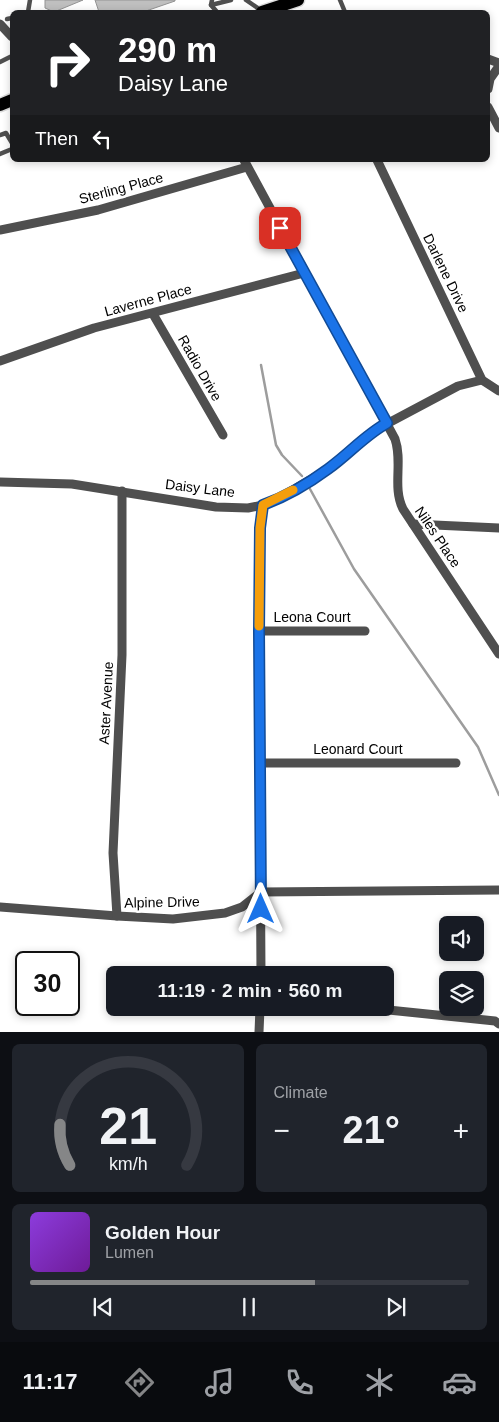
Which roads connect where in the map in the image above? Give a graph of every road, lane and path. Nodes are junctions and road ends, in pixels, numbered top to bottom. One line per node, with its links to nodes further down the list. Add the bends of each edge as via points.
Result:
1 (231, 0): 4 (lane)
2 (246, 0): 5 (lane)
3 (298, 0): 6 (main road)
4 (211, 2)
5 (266, 10)
6 (271, 10)
7 (5, 20): 8 (street)
8 (10, 32)
9 (499, 65): 10 (street)
10 (490, 78)
11 (490, 111): 12 (street)
12 (499, 128)
13 (0, 135): 14 (lane, via 6,133)
14 (10, 140)
15 (245, 162): 17 (street, Sterling Place, via 98,210); 18 (street, Niles Place)
16 (377, 162): 21 (street, Darlene Drive)
17 (0, 230)
18 (304, 273): 19 (street, Laverne Place); 23 (street, Niles Place)
19 (153, 314): 20 (street, Laverne Place, via 94,328); 24 (street, Radio Drive)
20 (0, 361)
21 (482, 380): 22 (street); 23 (street, Daisy Lane, via 458,386)
22 (499, 391)
23 (387, 423): 27 (street, Daisy Lane, via 328,469); 28 (street, Niles Place, via 399,451 398,500)
24 (223, 435)
25 (0, 482): 26 (street, Daisy Lane, via 72,484)
26 (122, 491): 27 (street, Daisy Lane, via 216,506 248,508); 38 (street, Aster Avenue, via 122,654 112,853)
27 (263, 505): 30 (street)
28 (413, 524): 29 (street); 32 (street, Niles Place)
29 (499, 528)
30 (259, 631): 31 (street, Leona Court); 33 (street)
31 (364, 631)
32 (499, 654)
33 (260, 763): 34 (street, Leonard Court); 36 (street)
34 (456, 763)
35 (499, 890): 36 (street)
36 (261, 892): 38 (street, Alpine Drive, via 242,907 225,913 173,918); 39 (street)
37 (0, 907): 38 (street, Alpine Drive)
38 (117, 916)
39 (261, 966)
40 (394, 1011): 42 (street)
41 (260, 1016): 43 (street)
42 (499, 1024)
43 (259, 1032)

